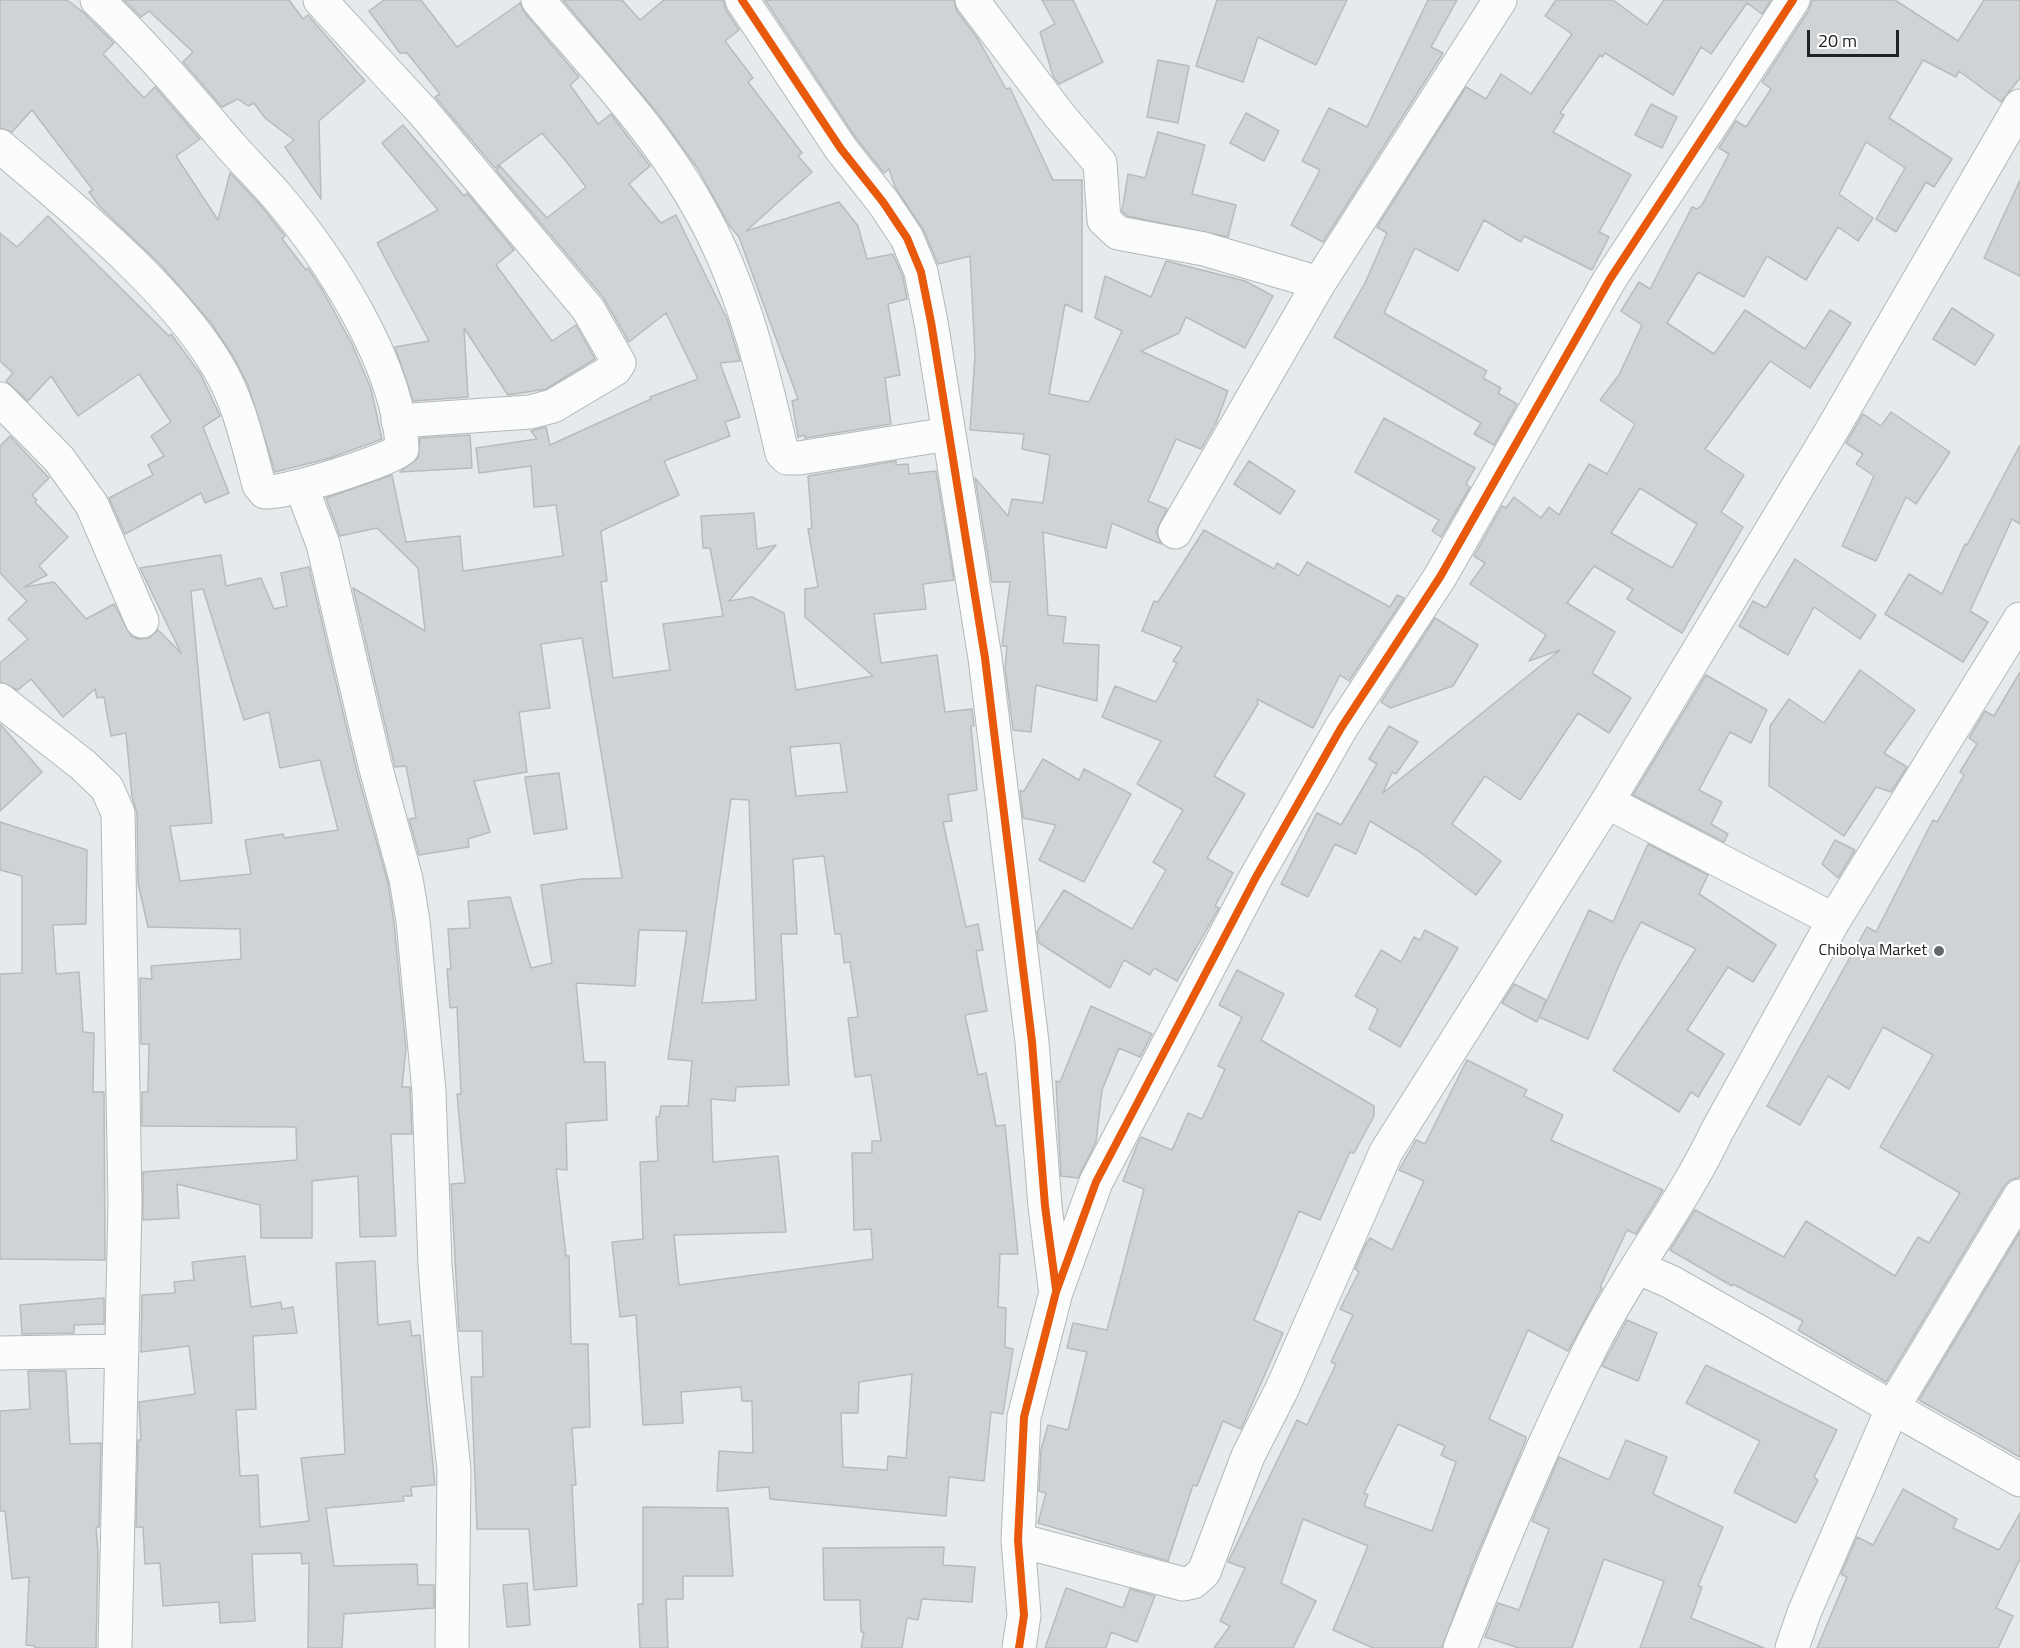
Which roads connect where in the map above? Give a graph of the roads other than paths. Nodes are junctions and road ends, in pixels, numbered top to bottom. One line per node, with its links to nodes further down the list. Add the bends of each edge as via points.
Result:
1 (97, 0): 12 (street, via 161,64 277,196 320,255 381,358)
2 (320, 0): 12 (street, via 424,113 588,309 619,363 553,406 530,412)
3 (538, 0): 13 (street, via 660,146 700,209 752,333 782,453 787,458 800,458)
4 (741, 0): 13 (street, via 841,149 907,238 923,282)
5 (972, 0): 10 (street, via 1100,163 1104,220 1109,228 1204,249)
6 (1500, 0): 10 (street)
7 (1793, 0): 23 (street, via 1610,279 1440,577 1335,738 1256,877 1096,1182)
8 (2020, 106): 19 (street, via 1829,435)
9 (0, 146): 14 (street, via 141,274 200,340 236,404 259,485 265,492)
10 (1319, 283): 15 (street)
11 (0, 399): 17 (street, via 59,459 92,505)
12 (398, 420): 14 (street, via 400,451)
13 (948, 434): 23 (street, via 985,658 1032,1042)
14 (302, 486): 30 (street, via 323,544 375,765 404,867 413,921 429,1092 442,1366 454,1470)
15 (1175, 532)
16 (2020, 619): 20 (street)
17 (142, 621)
18 (0, 700): 24 (street, via 83,765 107,788 118,813 125,1204)
19 (1607, 802): 20 (street); 28 (street, via 1386,1152 1282,1389 1248,1456 1204,1572 1193,1582 1183,1584)
20 (1833, 920): 22 (street, via 1701,1166)
21 (2020, 1196): 26 (street)
22 (1637, 1266): 26 (street); 32 (street, via 1594,1342 1531,1472)
23 (1056, 1292): 28 (street, via 1024,1417)
24 (122, 1351): 25 (street); 29 (street)
25 (0, 1353)
26 (1893, 1407): 27 (street); 33 (street)
27 (2020, 1480)
28 (1018, 1540): 31 (street, via 1024,1615)
29 (115, 1648)
30 (452, 1648)
31 (1019, 1648)
32 (1460, 1648)
33 (1792, 1648)

